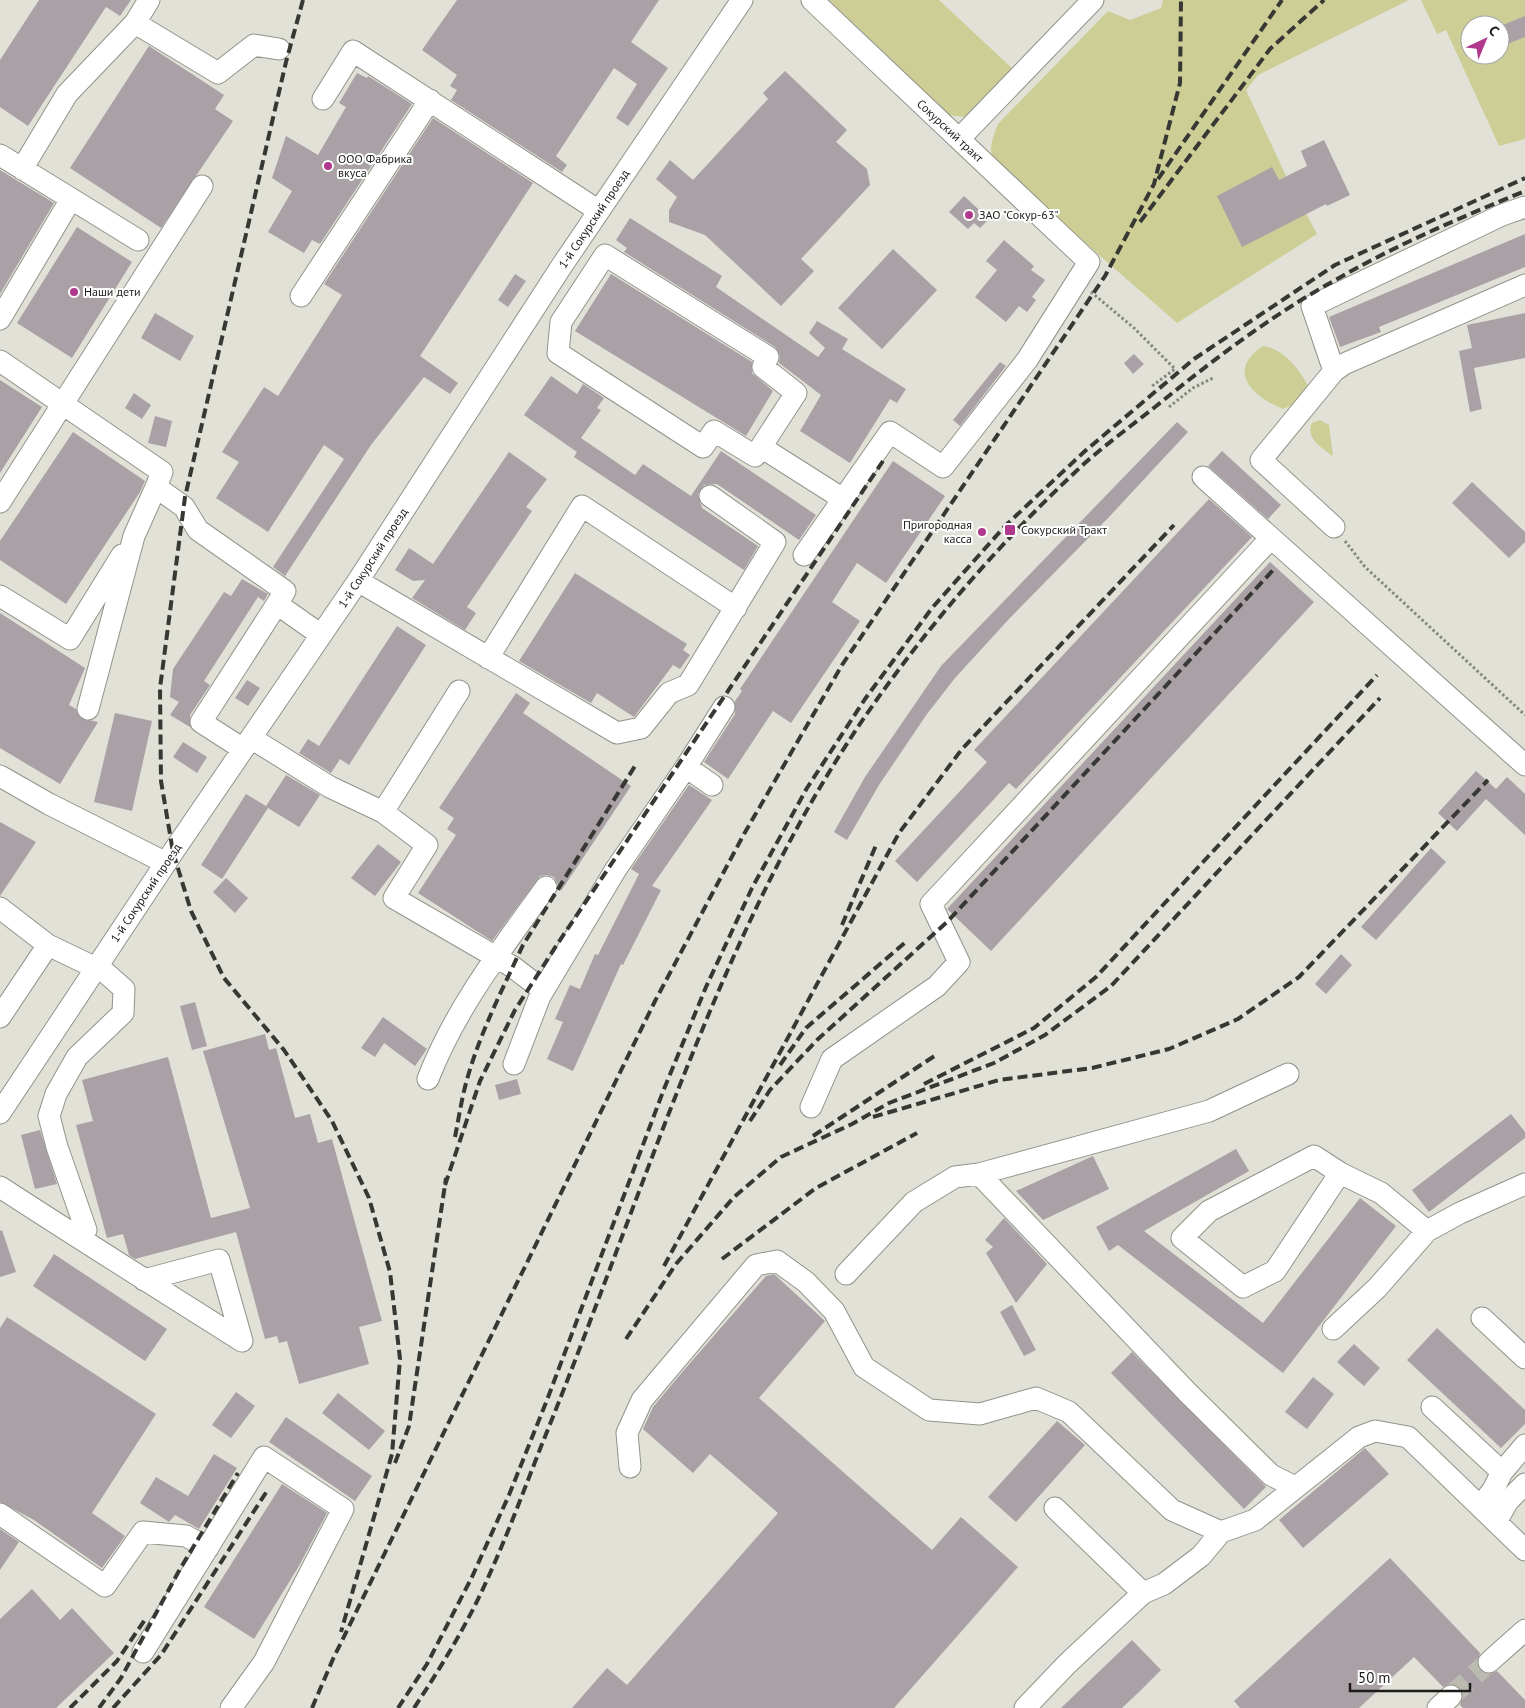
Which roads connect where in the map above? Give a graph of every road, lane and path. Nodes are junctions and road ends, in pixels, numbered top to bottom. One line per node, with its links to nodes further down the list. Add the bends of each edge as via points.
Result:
1 (148, 0): 5 (street)
2 (742, 0): 15 (street, 1-й Сокурский проезд)
3 (812, 0): 9 (street, Сокурский тракт)
4 (1093, 0): 9 (street)
5 (135, 22): 6 (street, via 218,73 254,45); 11 (street, via 67,94)
6 (279, 49)
7 (323, 99): 8 (street, via 353,51)
8 (430, 100): 15 (street); 19 (street)
9 (959, 139): 17 (street, Сокурский тракт, via 1088,262)
10 (0, 155): 11 (street)
11 (22, 169): 13 (street)
12 (202, 186): 25 (street)
13 (71, 199): 16 (street); 20 (street)
14 (1525, 207): 22 (street, via 1312,306)
15 (599, 211): 37 (street, 1-й Сокурский проезд)
16 (138, 240)
17 (1077, 280): 24 (path, via 1134,328 1175,369); 31 (street, via 1027,360 942,467 890,432)
18 (1525, 285): 22 (street, via 1344,364)
19 (301, 296)
20 (0, 319)
21 (0, 361): 25 (street)
22 (1334, 372): 33 (street, via 1261,460)
23 (1213, 378): 26 (path, via 1193,388)
24 (1152, 386)
25 (62, 404): 29 (street, via 162,472); 32 (street)
26 (1169, 407)
27 (761, 446): 27 (street, via 796,394 763,367 768,357 605,255 562,322 558,353 703,447 714,430 755,456); 31 (street)
28 (1203, 477): 35 (street)
29 (156, 487): 34 (street); 39 (street, via 184,507 198,530 285,591)
30 (710, 496): 40 (street, via 776,542)
31 (843, 499): 36 (street)
32 (0, 502)
33 (1334, 527): 46 (path, via 1365,567)
34 (134, 536): 38 (street, via 70,639); 45 (street)
35 (1271, 538): 48 (street); 64 (street, via 931,904 959,962 936,986 832,1059)
36 (804, 556)
37 (358, 581): 41 (street, 1-й Сокурский проезд); 42 (street)
38 (0, 596)
39 (277, 604): 41 (street); 47 (street, via 201,722)
40 (736, 608): 42 (street, via 688,685 669,693 642,728 617,734); 42 (street, via 582,506)
41 (321, 635): 47 (street, 1-й Сокурский проезд)
42 (488, 658)
43 (459, 691): 52 (street)
44 (724, 707): 49 (street)
45 (88, 709)
46 (1525, 715)
47 (247, 744): 52 (street); 53 (street, 1-й Сокурский проезд)
48 (1525, 765)
49 (686, 767): 51 (street); 59 (street, via 616,869)
50 (0, 776): 53 (street)
51 (712, 785)
52 (383, 812): 57 (street, via 427,845 394,898)
53 (166, 863): 58 (street, 1-й Сокурский проезд)
54 (546, 888): 57 (street)
55 (0, 908): 56 (street)
56 (48, 945): 58 (street); 60 (street)
57 (495, 958): 59 (street); 63 (street, via 438,1052)
58 (97, 967): 65 (street, 1-й Сокурский проезд); 70 (street, via 124,989 124,1013 77,1057 56,1094 49,1116)
59 (543, 990): 61 (street)
60 (0, 1017)
61 (514, 1064)
62 (1288, 1074): 67 (street, via 1209,1111)
63 (428, 1079)
64 (811, 1107)
65 (0, 1113)
66 (1340, 1173): 66 (street, via 1275,1271 1243,1288 1182,1238 1209,1211 1314,1156); 71 (street, via 1381,1193)
67 (979, 1174): 72 (street, via 955,1177 914,1202); 82 (street, via 1270,1475)
68 (1525, 1184): 71 (street)
69 (0, 1187): 73 (street)
70 (86, 1230)
71 (1427, 1230): 75 (street, via 1377,1288)
72 (846, 1274)
73 (144, 1280): 73 (street, via 226,1331 242,1341 219,1260)
74 (1482, 1318): 76 (street)
75 (1333, 1329)
76 (1525, 1358)
77 (1432, 1407): 80 (street)
78 (1525, 1444): 80 (street)
79 (630, 1467): 87 (street, via 627,1433 642,1400 756,1265 776,1261 806,1282 834,1312 864,1367 930,1410 980,1414 1036,1398 1069,1412 1172,1510)
80 (1502, 1472): 83 (street)
81 (1525, 1484): 86 (street, via 1508,1501)
82 (1296, 1488): 83 (street, via 1359,1437 1375,1431 1408,1437); 87 (street, via 1255,1520)
83 (1481, 1506): 86 (street)
84 (1055, 1508): 90 (street)
85 (0, 1514): 88 (street, via 105,1586 143,1532 186,1536)
86 (1497, 1520): 89 (street)
87 (1222, 1532): 90 (street, via 1193,1562 1164,1584)
88 (208, 1548): 92 (street); 94 (street, via 264,1458 343,1508 264,1662)
89 (1525, 1550)
90 (1143, 1593): 95 (street)
91 (1525, 1630): 93 (street)
92 (143, 1652)
93 (1489, 1662)
94 (231, 1708)
95 (1025, 1708)

